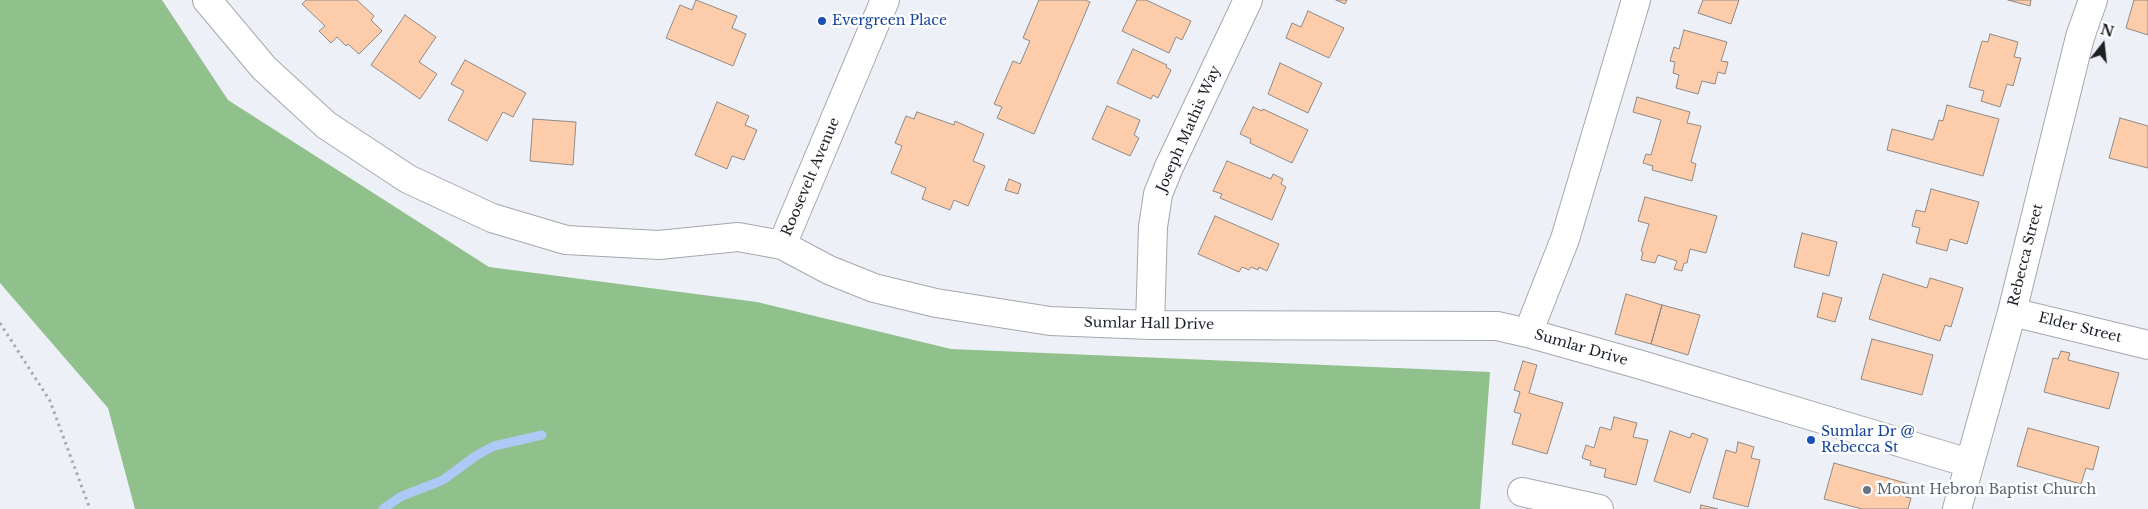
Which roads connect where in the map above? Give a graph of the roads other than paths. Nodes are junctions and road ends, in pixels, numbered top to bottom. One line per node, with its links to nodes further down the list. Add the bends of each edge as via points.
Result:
1 (207, 0): 6 (street, Roosevelt Avenue, via 264,68 326,125 408,179 492,218 566,240 659,245 738,237)
2 (885, 0): 6 (street, Roosevelt Avenue)
3 (1248, 0): 8 (street, Joseph Mathis Way, via 1158,194 1153,227)
4 (1636, 0): 9 (street, Sumlar Drive, via 1565,239)
5 (2093, 0): 7 (street, Rebecca Street, via 2080,37)
6 (782, 245): 8 (street, Sumlar Hall Drive, via 829,270 874,288 936,303 1050,321)
7 (2012, 312): 10 (street, Elder Street); 11 (street, Rebecca Street)
8 (1150, 325): 9 (street, Sumlar Hall Drive, via 1497,326)
9 (1528, 333): 11 (street, Sumlar Drive)
10 (2148, 345)
11 (1969, 463): 14 (street, Rebecca Street)
12 (1522, 492): 13 (street)
13 (1598, 509)
14 (1957, 509)

